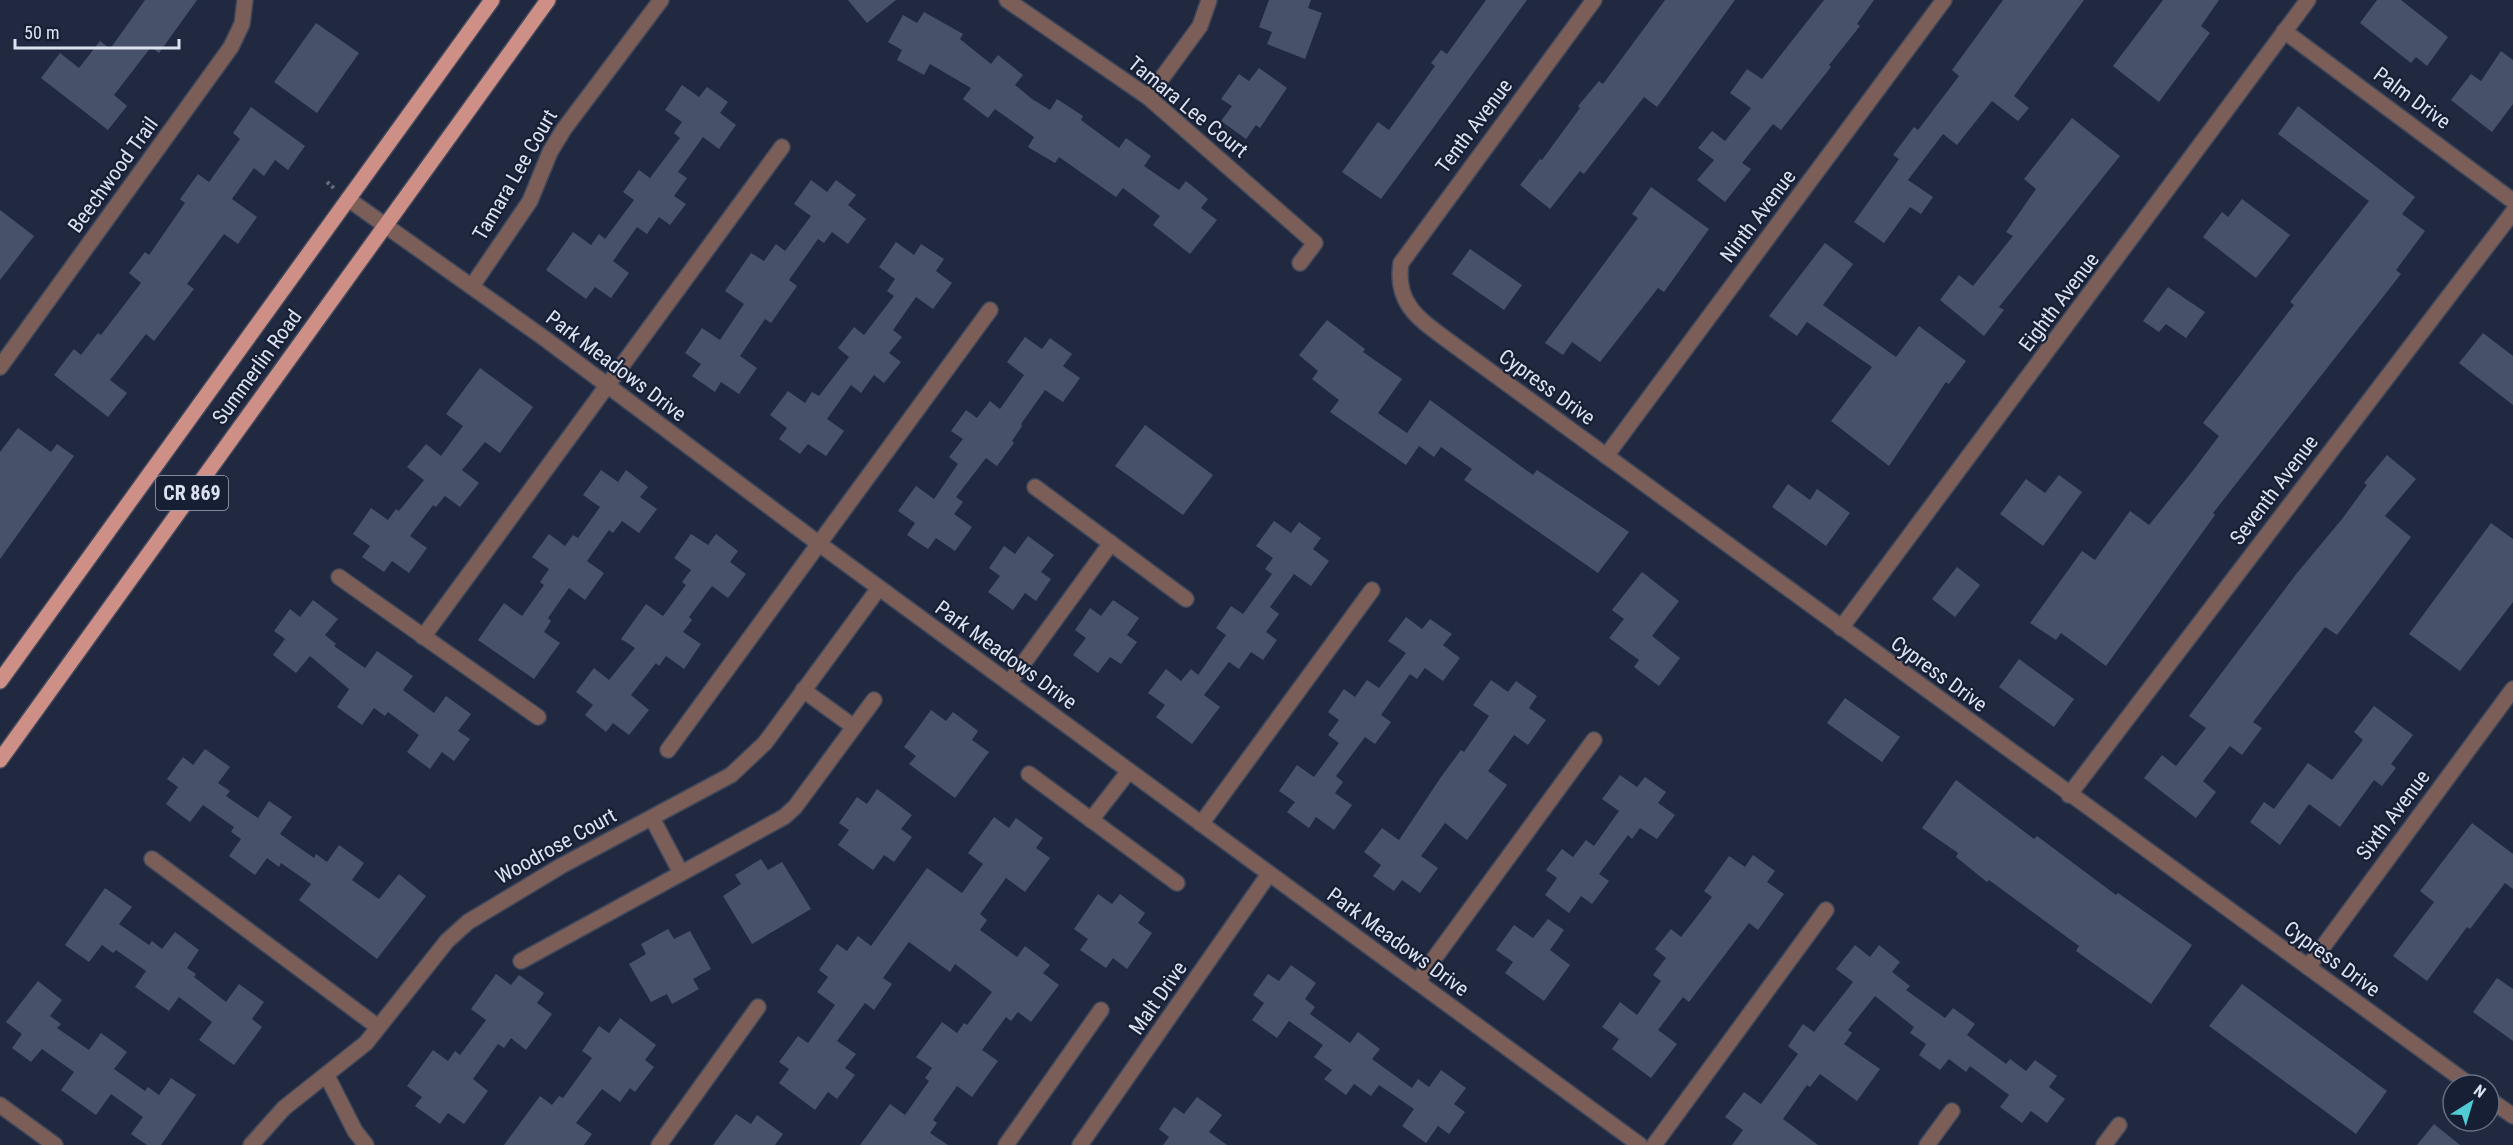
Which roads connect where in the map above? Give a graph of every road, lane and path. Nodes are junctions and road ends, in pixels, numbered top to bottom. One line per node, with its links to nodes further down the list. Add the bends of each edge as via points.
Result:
1 (245, 0): 21 (street, Beechwood Trail, via 242,24 231,47)
2 (492, 0): 13 (main road, Summerlin Road / CR 869)
3 (548, 0): 16 (main road, Summerlin Road / CR 869)
4 (661, 0): 19 (street, Tamara Lee Court, via 564,129 521,216)
5 (1007, 0): 11 (street, Tamara Lee Court)
6 (1209, 0): 11 (street, via 1200,26)
7 (1594, 0): 18 (street, Tenth Avenue, via 1401,263)
8 (1944, 0): 23 (street, Ninth Avenue)
9 (2308, 0): 10 (street, Eighth Avenue)
10 (2284, 32): 14 (street, Palm Drive); 31 (street, Eighth Avenue)
11 (1148, 97): 17 (street, Tamara Lee Court, via 1315,243)
12 (782, 147): 22 (street)
13 (348, 199): 16 (street, Park Meadows Drive); 33 (main road, Summerlin Road / CR 869)
14 (2513, 201)
15 (2513, 212): 45 (street, Seventh Avenue)
16 (385, 225): 19 (street, Park Meadows Drive); 42 (main road, Summerlin Road / CR 869)
17 (1300, 263)
18 (1400, 282): 23 (street, Cypress Drive, via 1407,305 1417,316)
19 (472, 286): 22 (street, Park Meadows Drive)
20 (990, 310): 25 (street)
21 (2, 361)
22 (607, 386): 25 (street, Park Meadows Drive); 32 (street)
23 (1606, 456): 31 (street, Cypress Drive)
24 (1035, 487): 26 (street)
25 (818, 543): 28 (street, Park Meadows Drive); 41 (street)
26 (1111, 543): 30 (street); 34 (street)
27 (339, 578): 32 (street)
28 (879, 588): 34 (street, Park Meadows Drive); 36 (street, Woodrose Court)
29 (1372, 590): 48 (street)
30 (1186, 599)
31 (1842, 628): 45 (street, Cypress Drive)
32 (423, 637): 38 (street)
33 (0, 681)
34 (1009, 683): 43 (street, Park Meadows Drive)
35 (2513, 689): 55 (street, Sixth Avenue)
36 (803, 690): 39 (street); 46 (street, Woodrose Court, via 749,760 731,775)
37 (874, 699): 39 (street)
38 (538, 717)
39 (854, 727): 50 (street, via 784,817)
40 (1593, 740): 56 (street)
41 (668, 750)
42 (0, 760)
43 (1129, 771): 47 (street); 48 (street, Park Meadows Drive)
44 (1029, 774): 47 (street)
45 (2069, 795): 55 (street, Cypress Drive)
46 (652, 818): 50 (street); 59 (street, Woodrose Court, via 468,922 447,941)
47 (1091, 820): 52 (street)
48 (1201, 824): 51 (street, Park Meadows Drive)
49 (152, 859): 59 (street)
50 (681, 873): 54 (street)
51 (1269, 874): 56 (street, Park Meadows Drive); 71 (street, Malt Drive)
52 (1177, 884)
53 (1826, 910): 73 (street)
54 (521, 961)
55 (2308, 967): 60 (street, Cypress Drive)
56 (1417, 982): 65 (street, Park Meadows Drive)
57 (758, 1007): 69 (street)
58 (1101, 1010): 70 (street)
59 (378, 1027): 61 (street, Woodrose Court, via 366,1043)
60 (2454, 1073)
61 (327, 1076): 67 (street, Woodrose Court, via 284,1108); 68 (street)
62 (0, 1105): 66 (street)
63 (1952, 1111): 74 (street)
64 (2119, 1125): 75 (street)
65 (1623, 1140): 72 (street, Park Meadows Drive)
66 (55, 1145)
67 (251, 1145)
68 (366, 1145)
69 (659, 1145)
70 (1006, 1145)
71 (1080, 1145)
72 (1640, 1145)
73 (1654, 1145)
74 (1927, 1145)
75 (2104, 1145)

